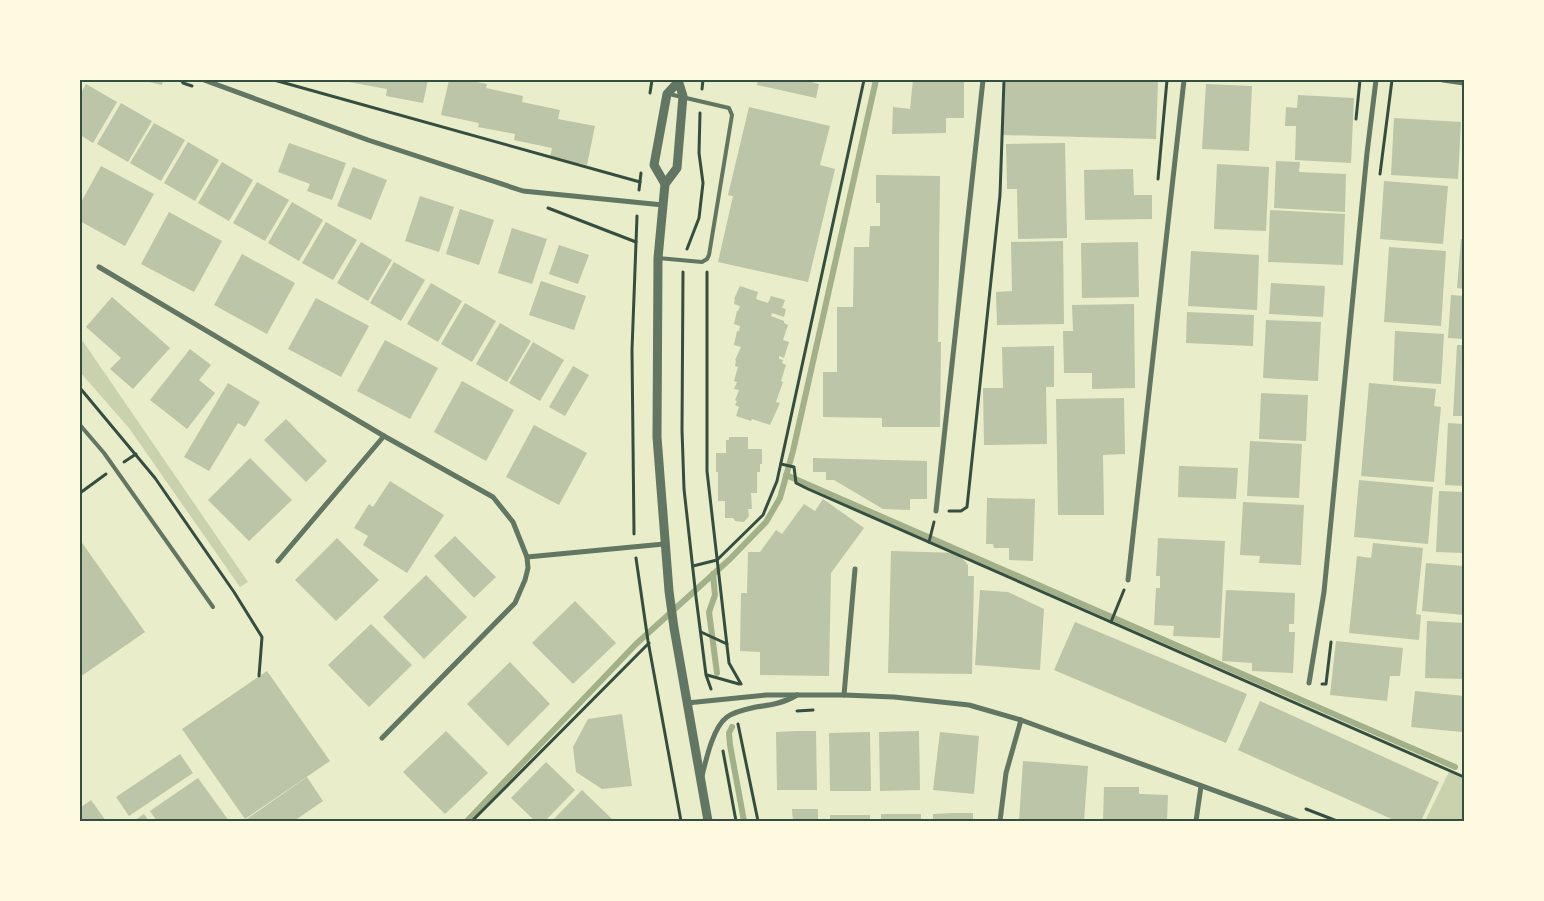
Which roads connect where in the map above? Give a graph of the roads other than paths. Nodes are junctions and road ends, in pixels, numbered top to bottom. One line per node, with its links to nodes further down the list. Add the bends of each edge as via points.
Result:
1 (204, 80): 11 (street, via 368,140 523,191)
2 (983, 80): 16 (street)
3 (1184, 80): 21 (street)
4 (1376, 80): 23 (street, via 1324,592)
5 (1443, 80): 7 (street)
6 (678, 81): 8 (street); 9 (street)
7 (1464, 83)
8 (667, 94): 9 (lane); 10 (street, via 654,165)
9 (682, 96): 10 (street, via 677,168); 12 (lane, via 729,108 732,115 707,259 702,262)
10 (666, 184): 11 (street)
11 (663, 205): 12 (street)
12 (658, 258): 17 (street, via 657,437)
13 (99, 267): 15 (street)
14 (80, 425): 22 (lane, via 104,453)
15 (384, 436): 18 (street, via 494,497 513,522); 19 (street)
16 (936, 511)
17 (664, 544): 18 (street); 26 (street, via 673,624)
18 (527, 557): 28 (street, via 525,580 515,603)
19 (278, 560)
20 (855, 569): 25 (street)
21 (1128, 580)
22 (213, 607)
23 (1309, 683)
24 (797, 695): 25 (street); 26 (street); 29 (street, via 786,702 726,717 711,743)
25 (844, 695): 27 (street, via 970,705)
26 (687, 703): 29 (street)
27 (1021, 720): 30 (street); 32 (street, via 1006,773)
28 (382, 738)
29 (701, 780): 31 (street)
30 (1201, 786): 33 (street); 34 (street)
31 (708, 821)
32 (1000, 821)
33 (1196, 821)
34 (1298, 821)

